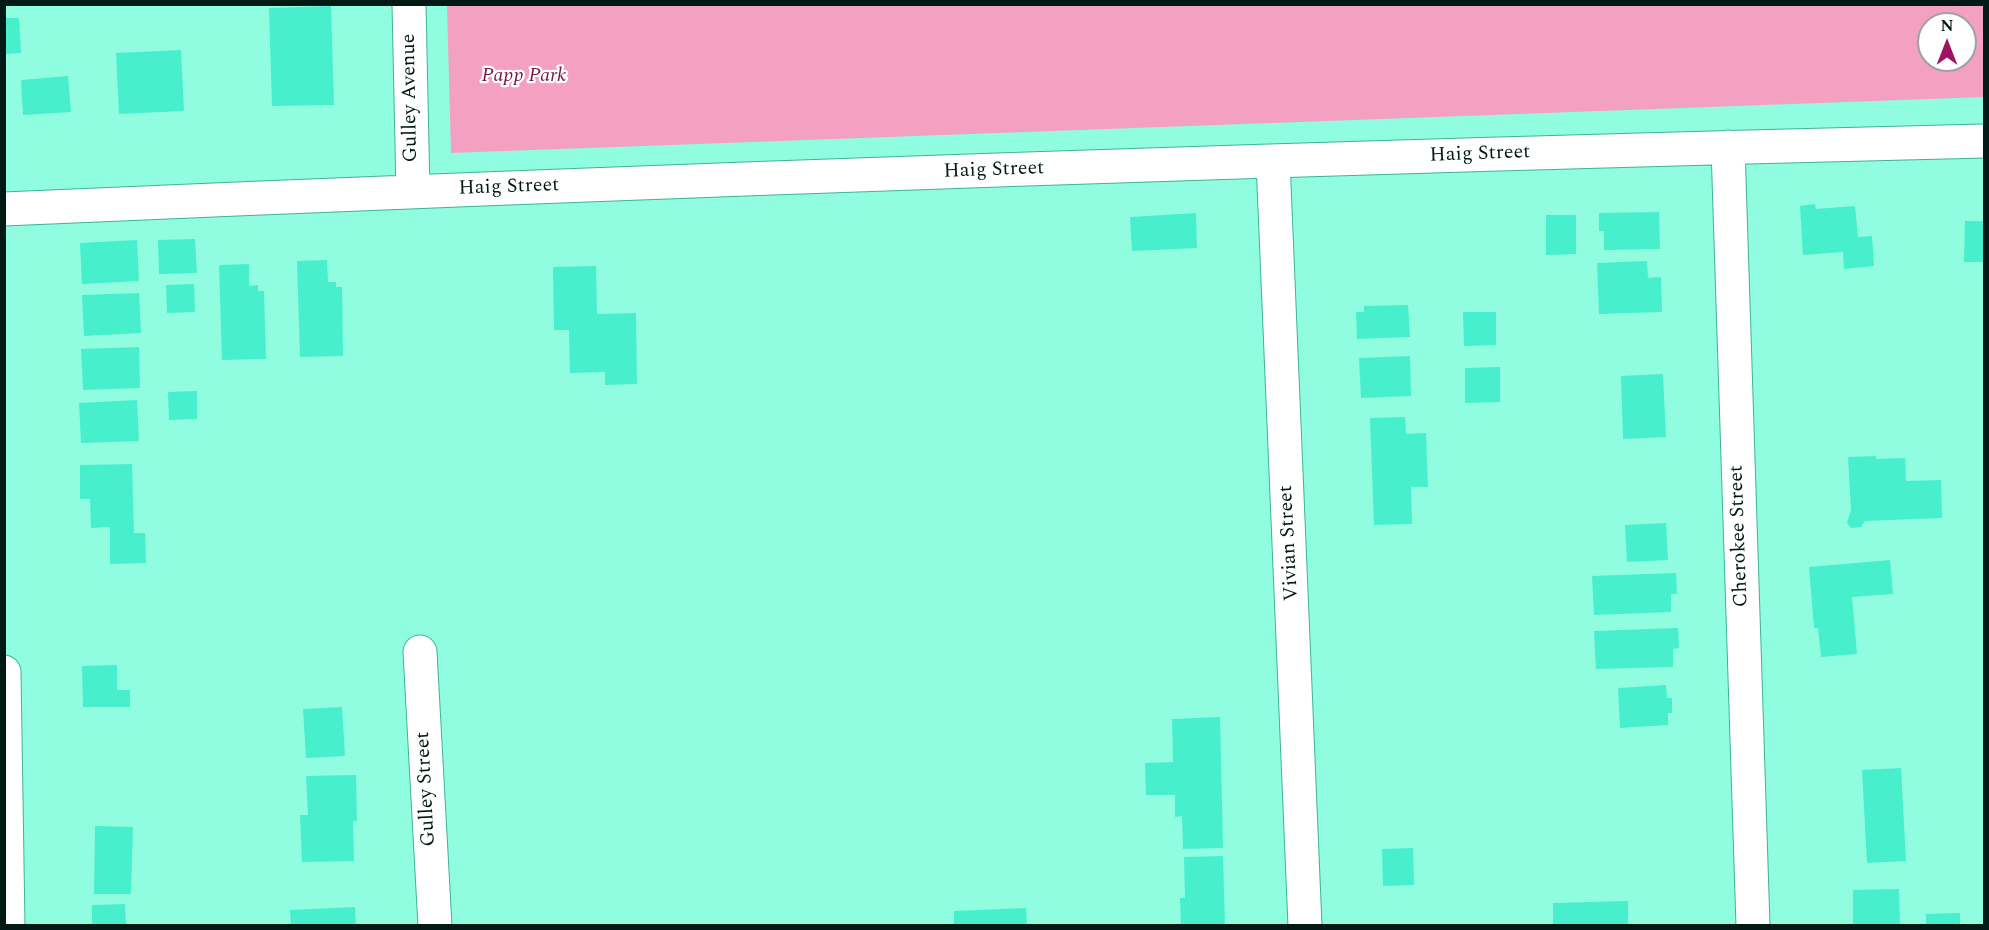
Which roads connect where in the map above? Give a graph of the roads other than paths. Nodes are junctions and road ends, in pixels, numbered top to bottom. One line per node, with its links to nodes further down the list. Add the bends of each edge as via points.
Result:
1 (409, 4): 5 (street, Gulley Avenue)
2 (1984, 141): 3 (street, Haig Street)
3 (1728, 147): 4 (street, Haig Street); 12 (street, Cherokee Street)
4 (1273, 161): 5 (street, Haig Street); 11 (street, Vivian Street)
5 (413, 192): 6 (street, Haig Street)
6 (4, 210)
7 (420, 652): 10 (street, Gulley Street)
8 (4, 672): 9 (street)
9 (8, 926)
10 (435, 926)
11 (1305, 926)
12 (1753, 926)

